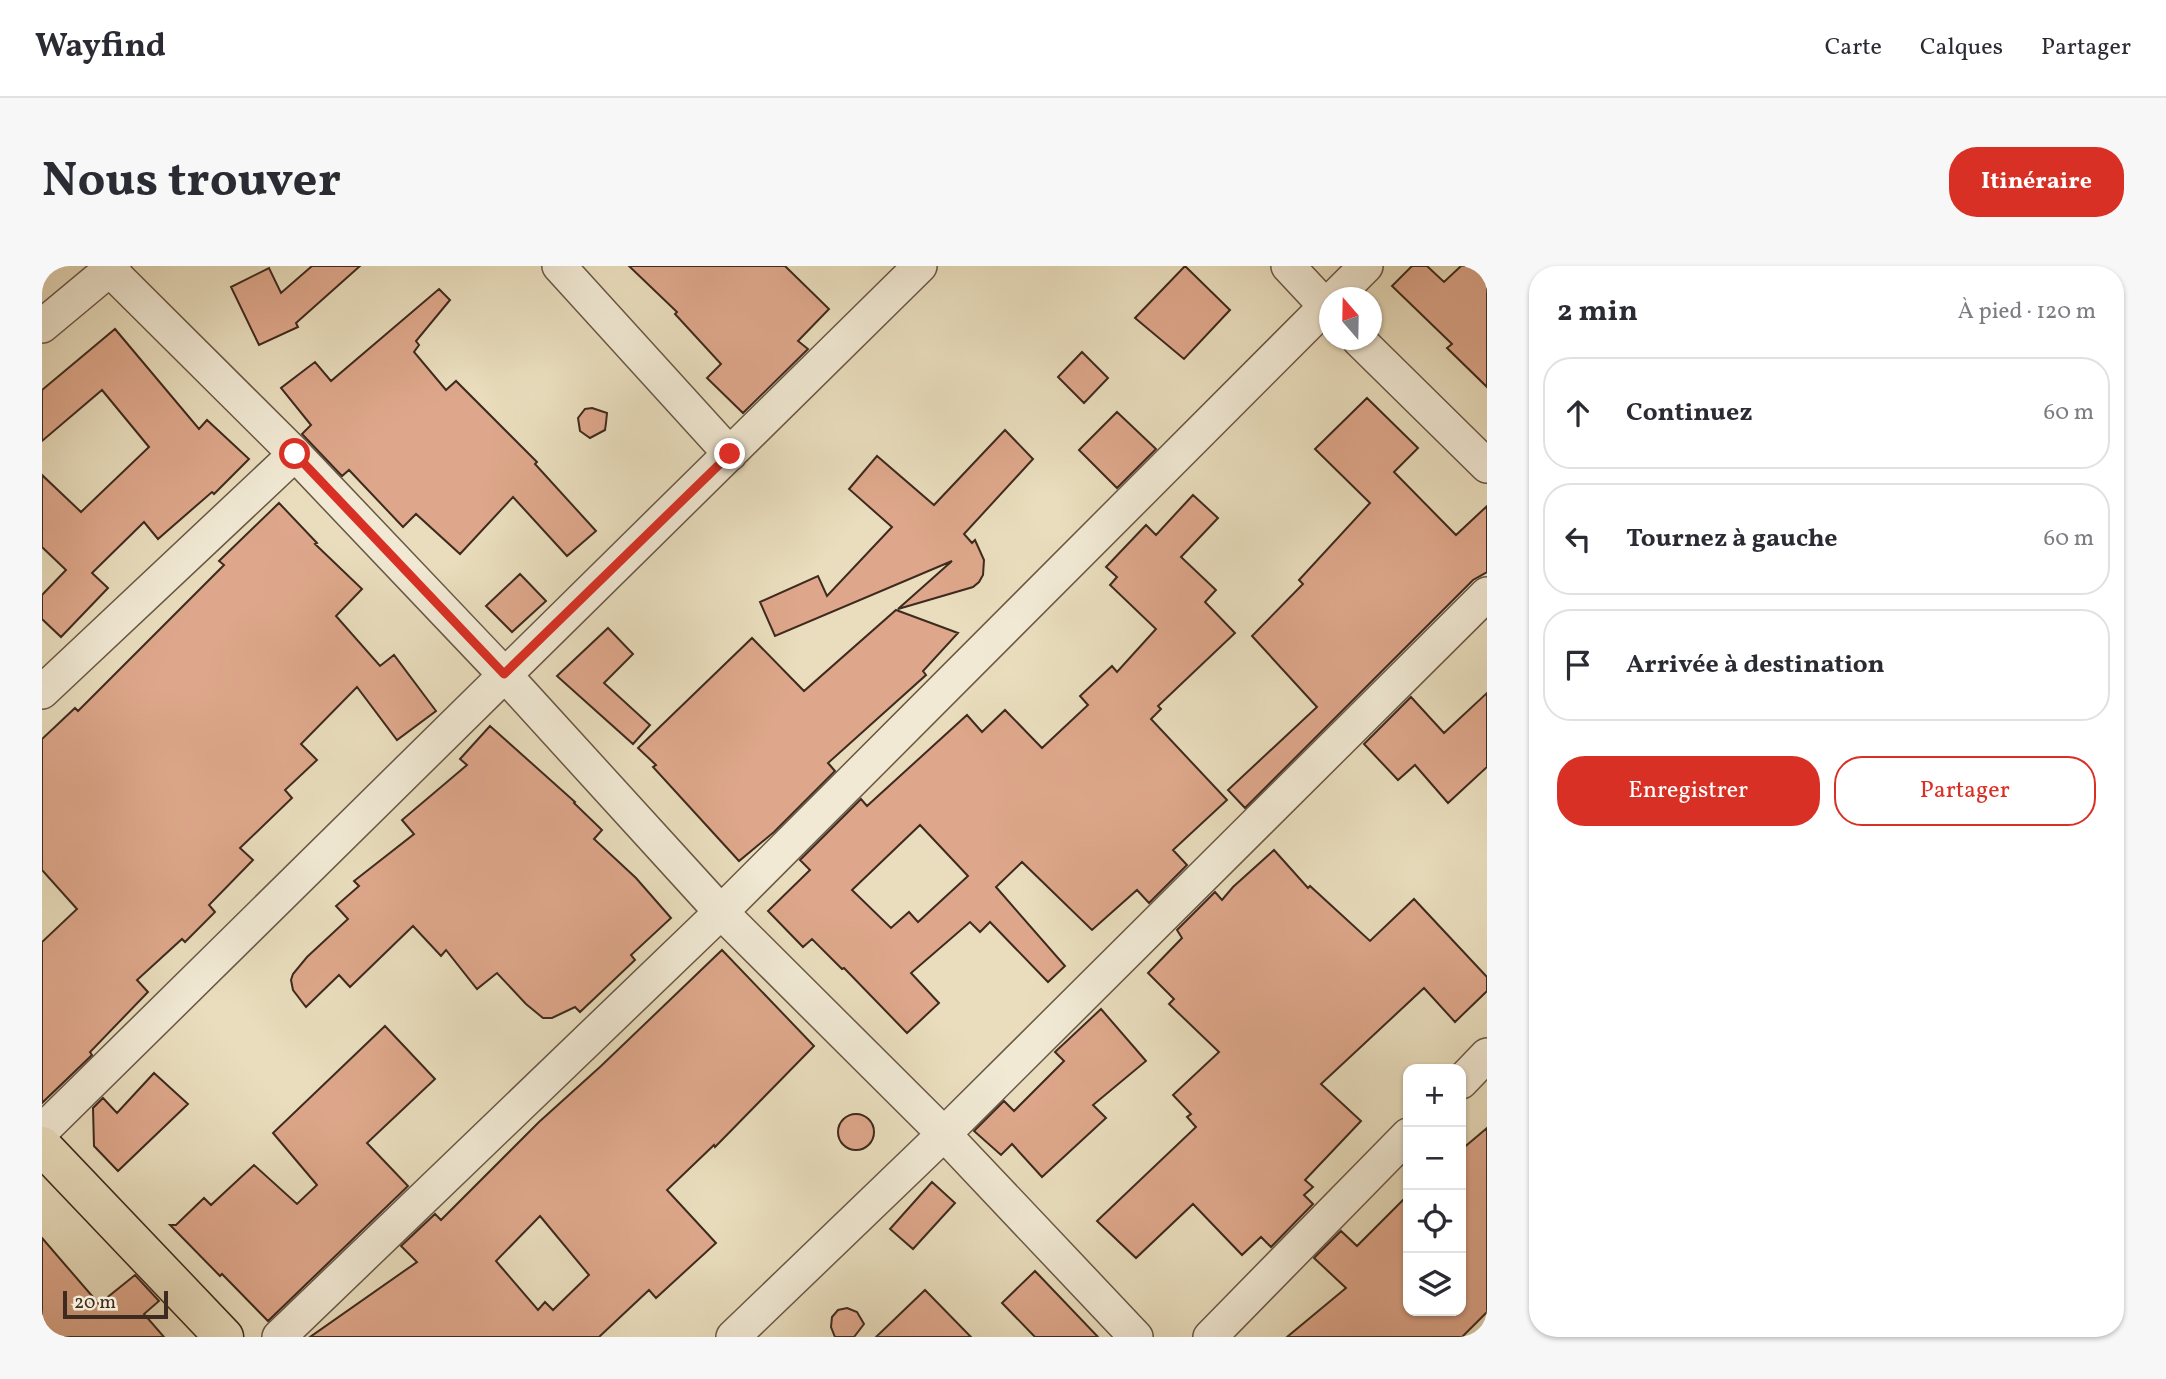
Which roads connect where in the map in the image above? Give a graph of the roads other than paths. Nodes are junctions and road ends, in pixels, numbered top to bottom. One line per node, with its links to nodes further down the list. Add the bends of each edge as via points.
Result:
1 (558, 266): 12 (street)
2 (920, 266): 12 (street)
3 (1288, 266): 7 (street)
4 (1366, 266): 6 (street)
5 (111, 268): 9 (street); 11 (street)
6 (1346, 287)
7 (1319, 294)
8 (1319, 315): 17 (street)
9 (42, 326)
10 (1369, 350): 13 (street)
11 (295, 454): 15 (street); 16 (street)
12 (730, 454): 15 (street)
13 (1487, 466)
14 (1487, 594): 21 (street)
15 (504, 674): 17 (street); 20 (street)
16 (42, 692)
17 (721, 912): 21 (street); 25 (street)
18 (1487, 1055): 19 (street)
19 (1466, 1077)
20 (42, 1131)
21 (944, 1134): 26 (street); 27 (street)
22 (1403, 1140): 28 (street)
23 (42, 1146): 24 (highway)
24 (224, 1337)
25 (279, 1337)
26 (733, 1337)
27 (1136, 1337)
28 (1210, 1337)

